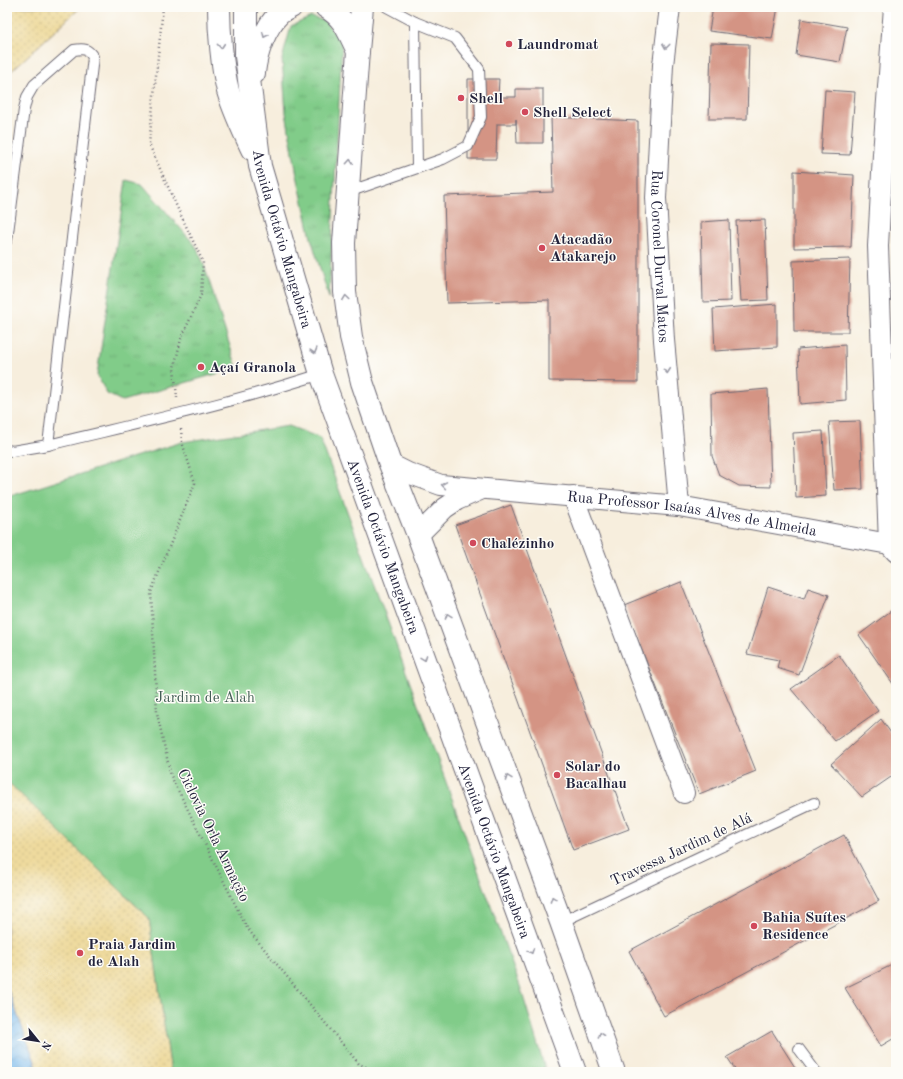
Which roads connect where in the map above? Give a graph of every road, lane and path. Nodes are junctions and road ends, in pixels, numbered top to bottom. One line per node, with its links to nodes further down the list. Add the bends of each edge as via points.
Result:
1 (163, 7): 19 (path, Ciclovia Orla Armação, via 149,144 203,262 201,295 181,340 174,368)
2 (219, 7): 14 (main road, one-way to 14, via 222,54 228,90 240,125)
3 (246, 7): 12 (main road, Avenida Octávio Mangabeira, via 246,56)
4 (291, 7): 12 (main road, one-way to 12, via 280,13 259,49 254,70)
5 (326, 7): 11 (main road, via 342,19)
6 (362, 7): 11 (main road)
7 (387, 7): 10 (lane)
8 (670, 7): 25 (street, Rua Coronel Durval Matos, one-way to 25, via 663,65 656,198 664,340)
9 (894, 7): 13 (street)
10 (415, 22): 15 (lane); 15 (lane, via 455,38 479,69 481,117 468,146 443,159)
11 (358, 50): 16 (main road, one-way to 11)
12 (252, 105): 14 (main road, Avenida Octávio Mangabeira)
13 (889, 157): 27 (street, via 878,246)
14 (260, 166): 18 (main road, Avenida Octávio Mangabeira, one-way to 18)
15 (417, 168): 16 (lane)
16 (348, 192): 22 (main road, one-way to 16, via 362,382 351,337 345,292 344,243)
17 (7, 240): 20 (lane, via 27,97 34,86 74,50 83,48 93,57)
18 (321, 374): 19 (lane); 33 (main road, Avenida Octávio Mangabeira, one-way to 33)
19 (179, 414): 20 (lane); 32 (path, Ciclovia Orla Armação, via 182,442 194,483 151,592 157,713 170,776 247,928 359,1064)
20 (48, 445): 21 (lane)
21 (7, 450)
22 (390, 464): 23 (street, Rua Professor Isaías Alves de Almeida, one-way to 22, via 441,485); 26 (main road)
23 (482, 489): 24 (street, Rua Professor Isaías Alves de Almeida); 26 (street, via 445,508)
24 (573, 496): 25 (street, Rua Professor Isaías Alves de Almeida); 28 (street)
25 (679, 506): 27 (street, Rua Professor Isaías Alves de Almeida)
26 (418, 535): 30 (main road, one-way to 26)
27 (893, 548)
28 (684, 793)
29 (814, 803): 30 (lane, Travessa Jardim de Alá)
30 (561, 922): 34 (main road, one-way to 30)
31 (799, 1049): 35 (lane)
32 (378, 1072)
33 (575, 1072)
34 (614, 1072)
35 (816, 1072)

